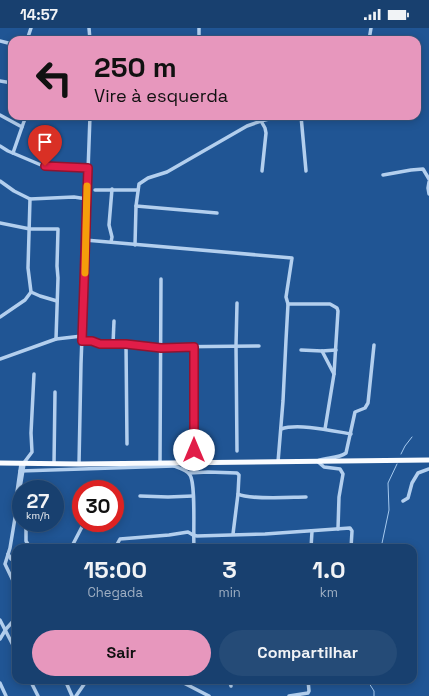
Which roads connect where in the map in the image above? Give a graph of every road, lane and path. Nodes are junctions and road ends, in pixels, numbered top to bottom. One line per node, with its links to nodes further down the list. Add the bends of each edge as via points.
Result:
1 (9, 120): 7 (street)
2 (25, 120): 7 (street)
3 (90, 120): 10 (street)
4 (265, 120): 6 (street)
5 (301, 120): 12 (street)
6 (261, 121): 11 (street, via 266,133); 19 (street, via 247,126 167,172 148,178 139,184)
7 (22, 127): 9 (street)
8 (0, 146): 9 (street)
9 (14, 153): 10 (street, via 45,166)
10 (88, 168): 22 (street)
11 (262, 171)
12 (306, 171)
13 (383, 175): 14 (street, via 423,169)
14 (429, 179)
15 (0, 181): 21 (street, via 14,192)
16 (429, 182): 20 (street)
17 (112, 189): 18 (street); 19 (street); 28 (street, via 109,225)
18 (95, 190)
19 (138, 190): 23 (street)
20 (429, 195)
21 (30, 199): 22 (street); 26 (street)
22 (87, 199): 27 (street)
23 (136, 206): 24 (street); 29 (street)
24 (217, 213)
25 (0, 223): 26 (street)
26 (30, 229): 31 (street, via 28,268); 32 (street, via 58,229)
27 (85, 240): 28 (street); 38 (street)
28 (111, 242): 29 (street)
29 (135, 245): 34 (street, via 290,257 292,260 286,297)
30 (161, 279): 45 (street)
31 (31, 292): 32 (street); 35 (street, via 25,300)
32 (57, 301): 37 (street)
33 (237, 303): 42 (street)
34 (288, 304): 47 (street, via 330,304 337,308); 54 (street)
35 (0, 317)
36 (114, 321): 39 (street)
37 (56, 339): 38 (street); 49 (street)
38 (82, 339): 39 (street, via 100,344); 67 (street)
39 (113, 344): 40 (street)
40 (126, 344): 45 (street); 56 (street)
41 (374, 345): 55 (street, via 367,406 355,412)
42 (236, 346): 43 (street); 44 (street); 58 (street)
43 (259, 346)
44 (194, 347): 45 (street); 57 (street)
45 (161, 348): 63 (street)
46 (301, 350): 48 (street)
47 (336, 350): 48 (street); 51 (street)
48 (322, 351): 51 (street)
49 (0, 359)
50 (34, 374): 65 (street, via 32,452)
51 (334, 374): 53 (street)
52 (55, 392): 66 (street)
53 (325, 429): 54 (street, via 290,427); 55 (street)
54 (281, 430): 61 (street)
55 (351, 434): 60 (street, via 344,455)
56 (127, 444)
57 (194, 450)
58 (237, 451)
59 (429, 460): 60 (main road)
60 (317, 461): 61 (main road); 79 (street, via 324,467 340,469 343,474)
61 (278, 462): 64 (main road)
62 (0, 463): 65 (main road)
63 (160, 463): 64 (main road); 67 (main road)
64 (167, 463): 68 (street)
65 (22, 464): 66 (main road); 70 (street)
66 (54, 464): 67 (main road)
67 (79, 464)
68 (174, 466): 70 (street); 71 (street)
69 (429, 470): 77 (street, via 418,473 413,480 408,498)
70 (22, 471): 72 (street)
71 (189, 473): 73 (street, via 237,473); 75 (street)
72 (20, 480)
73 (238, 494): 76 (street, via 250,497); 83 (street)
74 (140, 496): 75 (street)
75 (193, 496): 84 (street)
76 (306, 497)
77 (403, 501)
78 (12, 527): 91 (street)
79 (338, 529): 82 (street); 90 (street, via 351,529)
80 (26, 532): 85 (street)
81 (79, 532): 86 (street)
82 (312, 532): 83 (street); 89 (street)
83 (233, 534): 84 (street)
84 (193, 535): 87 (street, via 188,532 120,539); 88 (street)
85 (28, 544)
86 (73, 544)
87 (117, 544)
88 (194, 544)
89 (311, 544)
90 (351, 544)
91 (8, 552): 92 (street); 93 (street)
92 (12, 560)
93 (2, 565): 94 (street)
94 (12, 581)
95 (0, 620): 97 (street)
96 (12, 622): 97 (street)
97 (6, 629): 98 (street); 99 (street)
98 (0, 639)
99 (12, 642)
100 (0, 684): 106 (street)
101 (32, 684): 107 (street)
102 (67, 684): 108 (street)
103 (84, 684): 109 (street)
104 (186, 684): 110 (street)
105 (308, 684): 111 (street, via 308,693)
106 (6, 696)
107 (38, 696)
108 (72, 696)
109 (76, 696)
110 (209, 696)
111 (289, 696)

